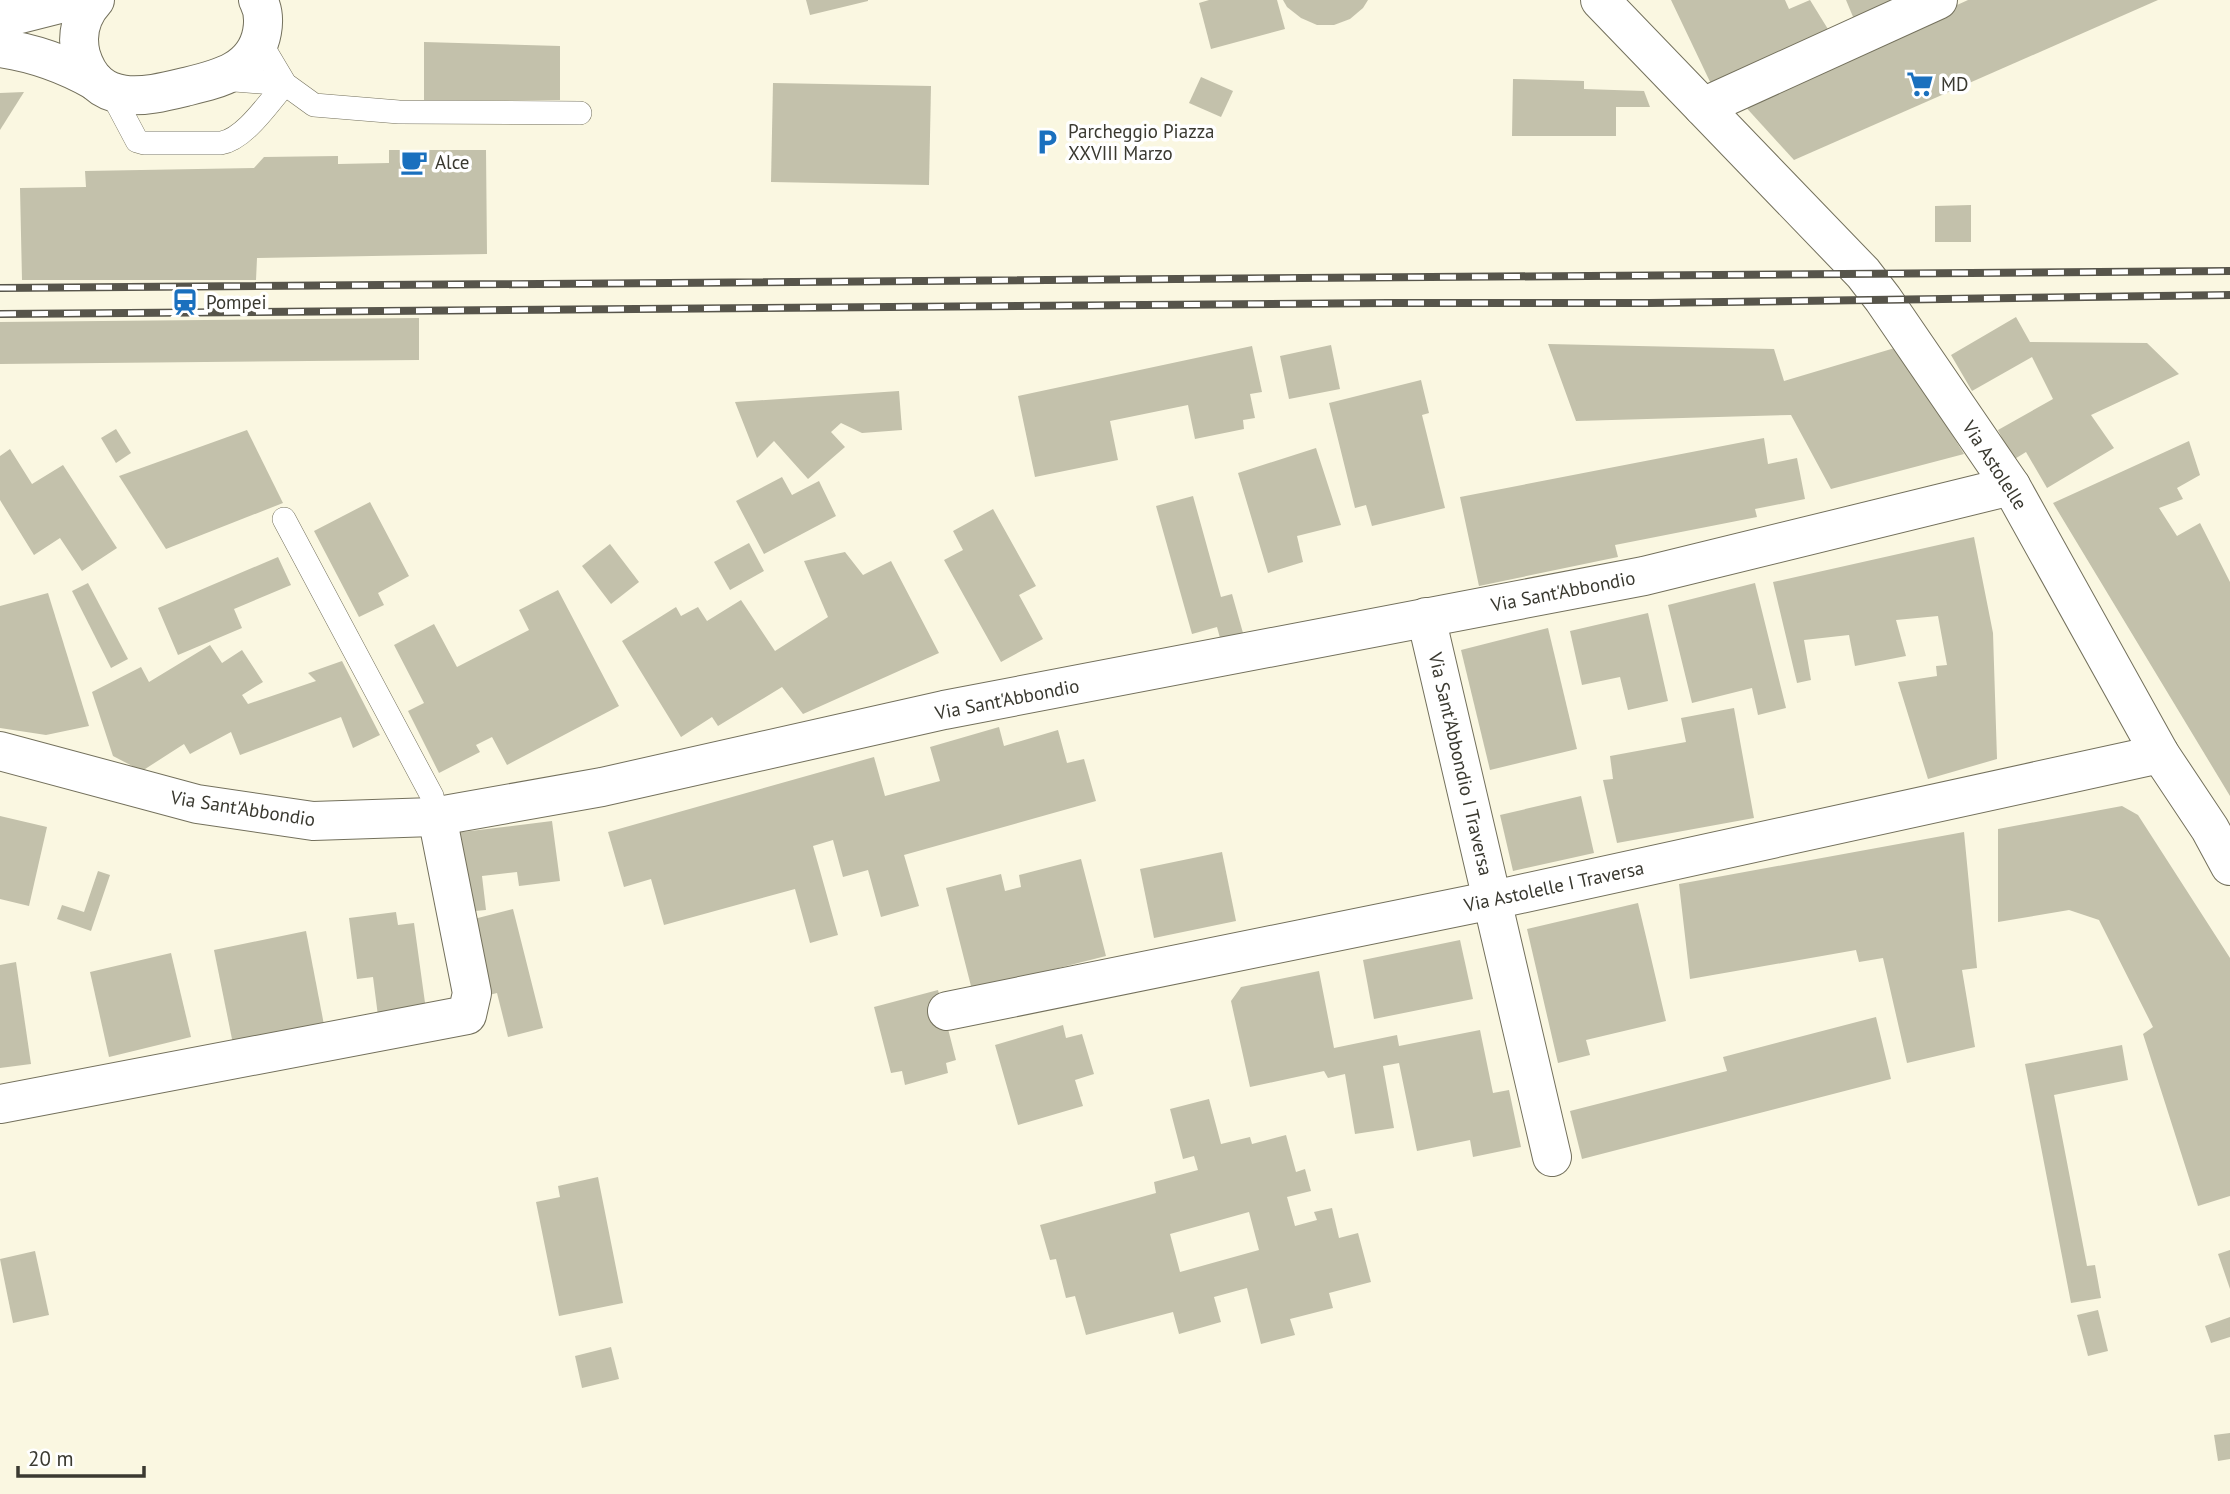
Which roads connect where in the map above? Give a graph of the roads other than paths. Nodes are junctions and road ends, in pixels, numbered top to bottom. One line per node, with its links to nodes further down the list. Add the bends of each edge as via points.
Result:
1 (75, 0): 6 (street)
2 (95, 0): 10 (street, via 80,27 79,46 84,65)
3 (1600, 0): 11 (street, Via Astolelle)
4 (1938, 0): 11 (street)
5 (268, 16): 8 (street, via 250,58); 9 (lane)
6 (0, 19)
7 (0, 48): 10 (street, via 40,55)
8 (219, 79): 9 (lane); 10 (street, via 150,96 130,97)
9 (285, 84): 10 (lane, via 245,130 220,143 137,141); 12 (lane, via 314,105 399,112)
10 (103, 86)
11 (1703, 107): 13 (street, Via Astolelle, via 1863,273)
12 (580, 113)
13 (2011, 486): 15 (street, Via Sant'Abbondio, via 1644,576); 17 (street, Via Astolelle)
14 (284, 519): 18 (lane, via 432,796)
15 (1426, 617): 18 (street, Via Sant'Abbondio, via 944,710 602,787); 20 (street, Via Sant'Abbondio I Traversa)
16 (0, 751): 18 (street, Via Sant'Abbondio, via 223,808 313,821)
17 (2160, 754): 19 (street, Via Astolelle); 20 (street, Via Astolelle I Traversa)
18 (437, 816): 22 (street, via 472,993 467,1015)
19 (2230, 866)
20 (1493, 900): 21 (street, Via Astolelle I Traversa); 23 (street, Via Sant'Abbondio I Traversa)
21 (947, 1011)
22 (0, 1104)
23 (1552, 1157)

